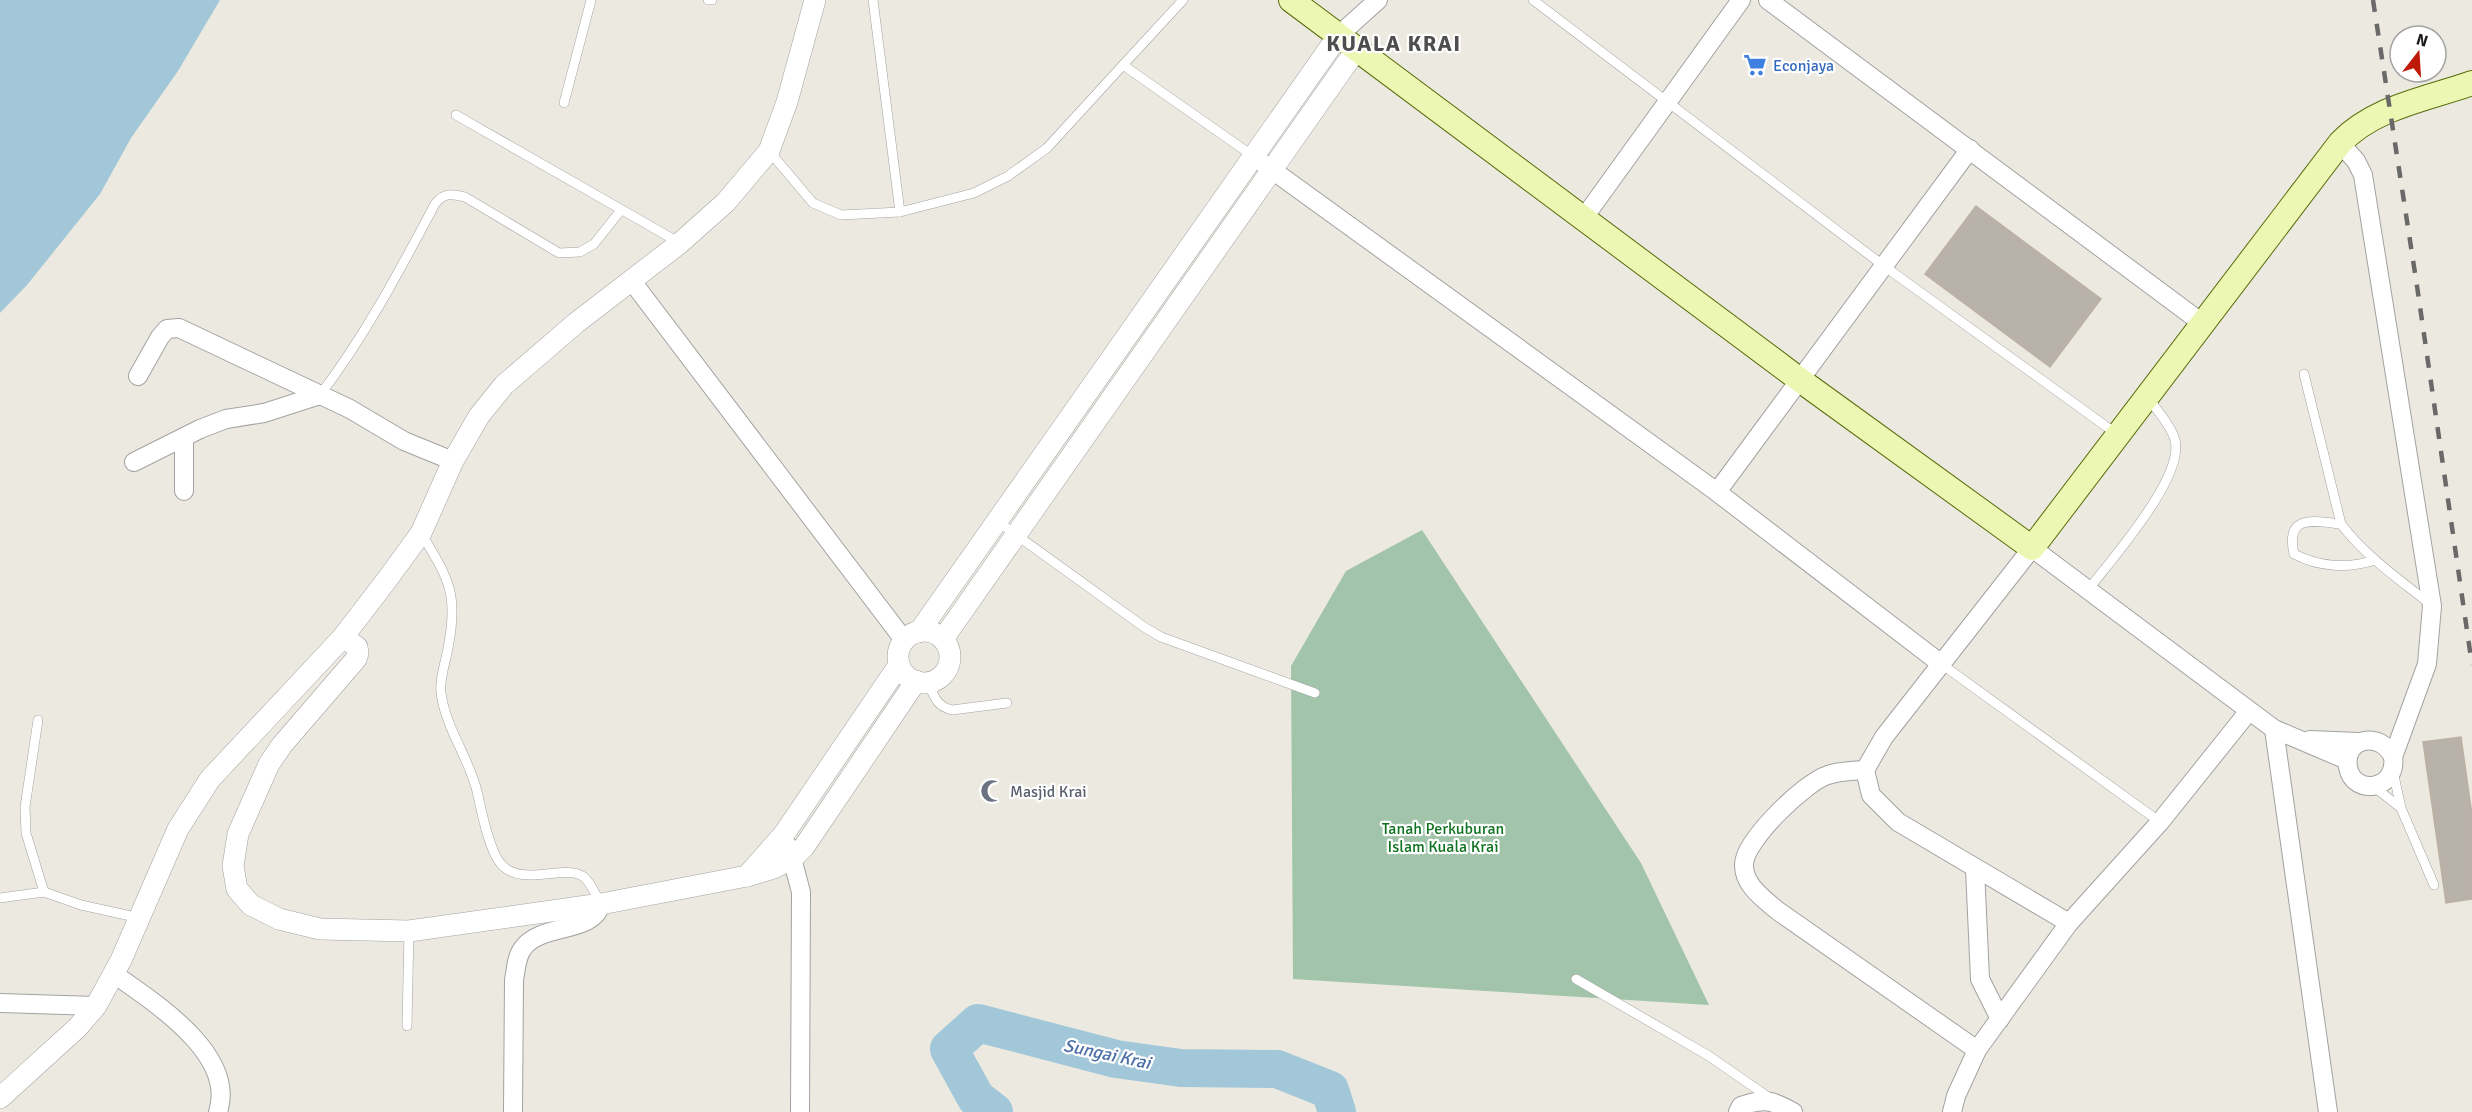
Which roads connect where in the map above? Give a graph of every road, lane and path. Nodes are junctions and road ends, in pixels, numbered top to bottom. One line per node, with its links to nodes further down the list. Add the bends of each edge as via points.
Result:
1 (591, 0): 14 (lane)
2 (814, 0): 18 (street, via 787,102)
3 (873, 0): 22 (lane)
4 (1183, 0): 11 (lane)
5 (1291, 0): 10 (main road)
6 (1533, 0): 13 (lane)
7 (1741, 0): 13 (street)
8 (1768, 0): 17 (street)
9 (1375, 4): 10 (street)
10 (1347, 43): 19 (street); 20 (street); 23 (main road)
11 (1123, 65): 19 (lane); 22 (lane, via 1047,148 1008,176 974,193)
12 (2472, 83): 16 (main road, via 2390,110 2354,128)
13 (1668, 101): 23 (street); 25 (lane)
14 (564, 104)
15 (456, 115): 21 (lane)
16 (2340, 143): 27 (main road); 46 (street, via 2364,175)
17 (1970, 149): 25 (street); 27 (street)
18 (769, 151): 22 (lane, via 813,203 841,214); 24 (street, via 726,202)
19 (1253, 156): 20 (street); 39 (street)
20 (1273, 169): 38 (street); 42 (street)
21 (621, 210): 24 (lane); 31 (lane, via 594,244 580,252 559,253 465,197 440,197 395,281)
22 (900, 212)
23 (1583, 219): 30 (main road)
24 (680, 243): 26 (street)
25 (1884, 266): 30 (street); 33 (lane)
26 (631, 280): 36 (street, via 504,385 479,416); 47 (street)
27 (2202, 323): 32 (main road)
28 (2304, 374): 40 (lane)
29 (138, 376): 31 (street, via 160,337 173,327)
30 (1800, 380): 38 (street); 43 (main road)
31 (320, 395): 34 (street, via 264,413 226,419); 36 (street, via 404,441)
32 (2147, 396): 33 (main road); 45 (lane, via 2175,438 2175,459 2162,491)
33 (2118, 435): 43 (main road)
34 (184, 437): 35 (street); 37 (street)
35 (134, 462)
36 (453, 462): 41 (street)
37 (184, 491)
38 (1718, 492): 50 (street)
39 (997, 521): 42 (lane); 47 (street)
40 (2341, 524): 44 (lane); 44 (lane, via 2307,520 2296,527 2291,539 2294,554 2337,567)
41 (420, 533): 48 (street); 74 (lane, via 447,578 453,604 440,689 447,722 472,775 489,838 501,864 513,872 534,876 577,873 586,879)
42 (1016, 534): 49 (street); 53 (lane, via 1161,637)
43 (2032, 548): 45 (street); 50 (street)
44 (2375, 560): 46 (lane)
45 (2088, 590): 56 (street)
46 (2432, 606): 55 (street, via 2427,664)
47 (912, 636): 49 (street, via 928,631); 51 (street, via 900,647)
48 (343, 637): 75 (street, via 210,779 178,829); 77 (street, via 357,647 356,659 269,764 238,834 233,866 237,889 250,905 279,919 320,929)
49 (943, 639): 52 (street, via 950,661 942,675)
50 (1940, 663): 63 (street); 66 (lane)
51 (899, 665): 52 (street, via 903,673); 67 (street)
52 (922, 682): 54 (lane, via 943,708); 68 (street)
53 (1315, 693)
54 (1007, 703)
55 (2409, 709): 60 (street); 62 (street)
56 (2249, 711): 58 (street); 66 (street)
57 (38, 720): 72 (lane, via 25,807 26,833)
58 (2274, 729): 59 (street); 93 (street)
59 (2293, 739): 60 (street); 61 (street)
60 (2366, 741): 61 (street, via 2349,753); 62 (street, via 2386,746)
61 (2348, 760): 64 (street, via 2354,779)
62 (2393, 764): 64 (street, via 2385,781); 65 (lane)
63 (1864, 770): 69 (street, via 1871,795 1898,822); 84 (street, via 1828,775 1803,788 1754,840 1744,864 1749,885 1778,911)
64 (2373, 786): 65 (lane)
65 (2401, 808): 71 (lane)
66 (2160, 822): 76 (street)
67 (784, 834): 68 (street); 70 (street)
68 (793, 858): 70 (street); 89 (street, via 801,892)
69 (1975, 869): 76 (street); 82 (street, via 1980,979)
70 (747, 876): 74 (street)
71 (2434, 885)
72 (44, 892): 73 (lane); 75 (lane)
73 (0, 898)
74 (601, 904): 77 (street); 88 (street, via 593,919 532,940 520,954 514,980)
75 (140, 918): 78 (street)
76 (2069, 923): 82 (street)
77 (409, 931): 83 (lane)
78 (114, 974): 81 (street); 87 (street, via 173,1017 201,1046 220,1079)
79 (1576, 979): 86 (lane, via 1709,1056)
80 (0, 1003): 81 (street)
81 (96, 1005): 85 (street, via 78,1028)
82 (2000, 1019): 84 (street)
83 (407, 1026)
84 (1977, 1050): 92 (street)
85 (0, 1098)
86 (1776, 1102): 90 (street, via 1759,1100 1741,1106); 91 (street)
87 (222, 1110)
88 (513, 1112)
89 (800, 1112)
90 (1738, 1112)
91 (1793, 1112)
92 (1952, 1112)
93 (2328, 1112)

